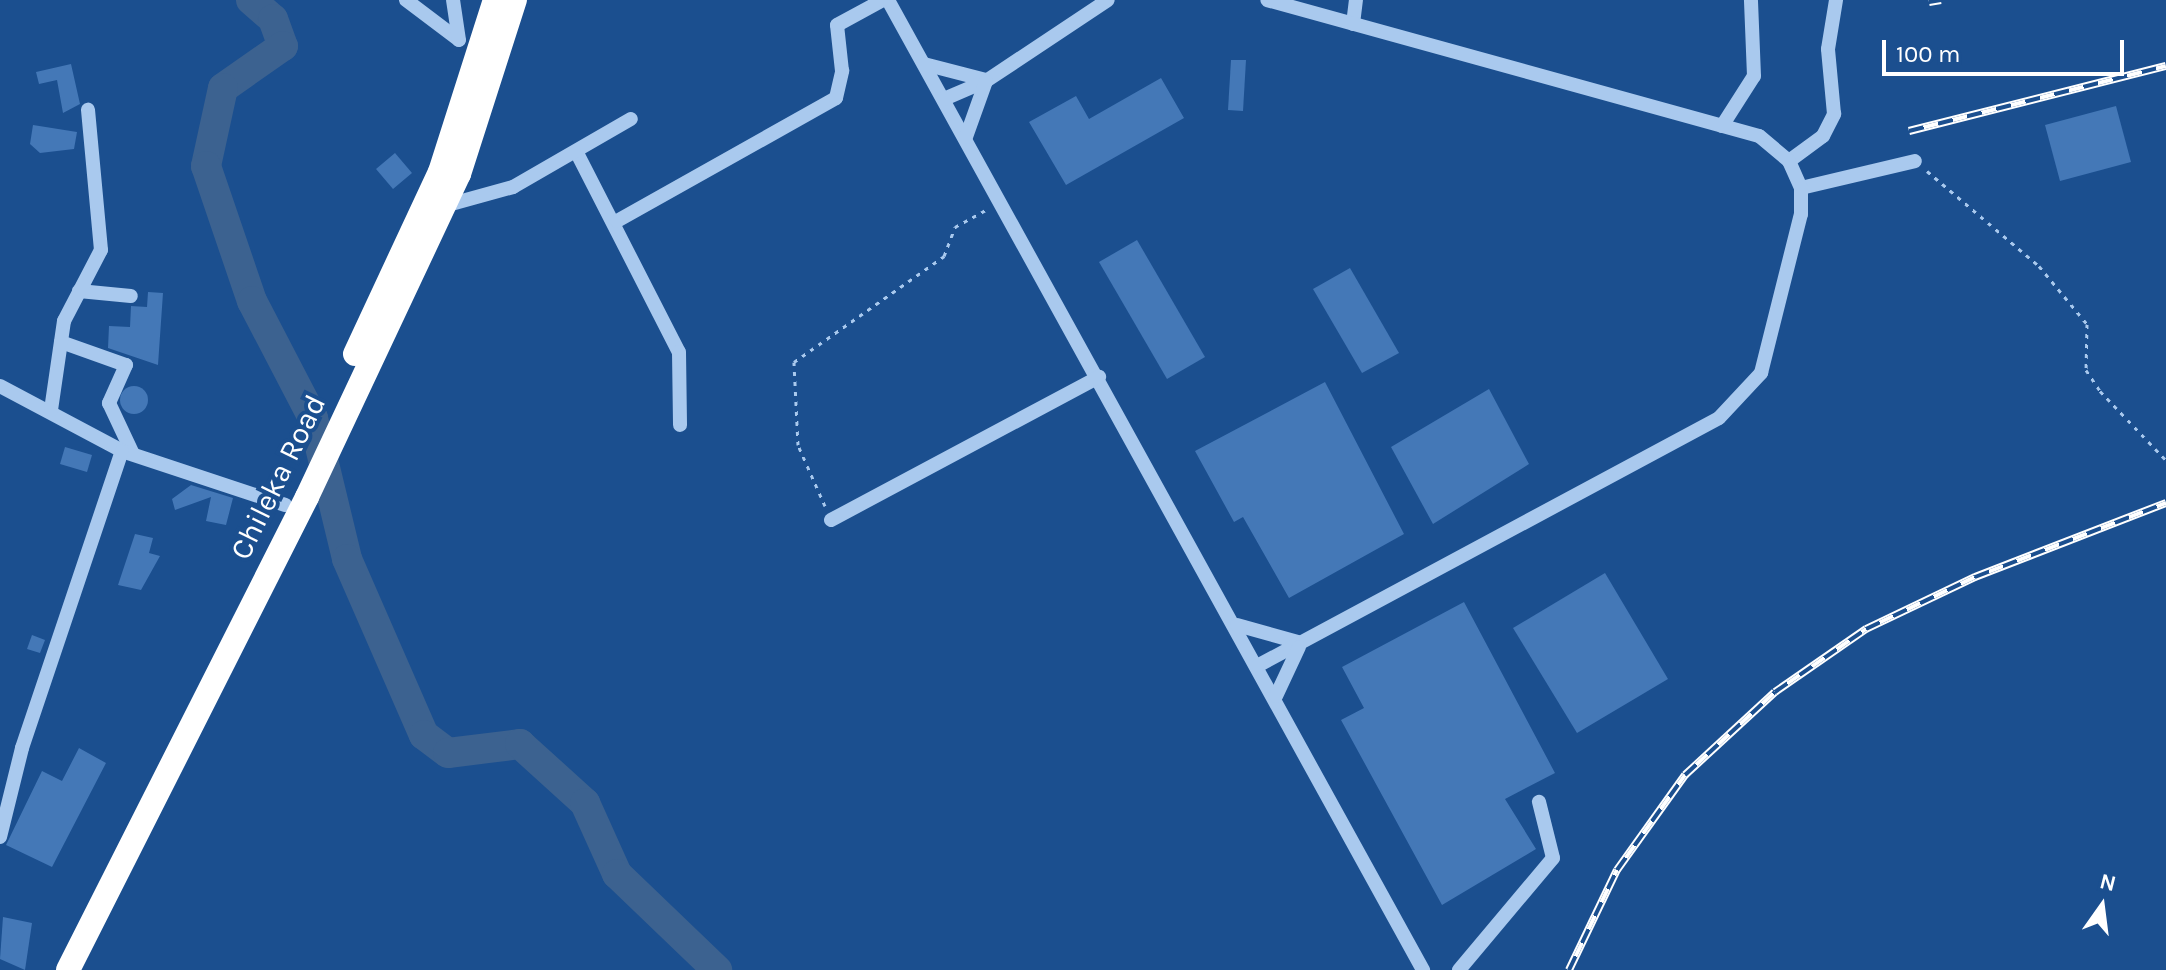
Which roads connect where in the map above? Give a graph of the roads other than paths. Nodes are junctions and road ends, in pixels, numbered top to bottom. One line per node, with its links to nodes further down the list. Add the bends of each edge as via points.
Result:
1 (406, 0): 2 (street, via 459,40)
2 (453, 0)
3 (495, 0): 32 (highway, via 440,172)
4 (515, 0): 23 (highway, Chileka Road)
5 (886, 0): 12 (street); 24 (street, via 837,25 842,71 836,98)
6 (1108, 0): 13 (street)
7 (1267, 0): 11 (street)
8 (1356, 0): 11 (street)
9 (1751, 0): 17 (street, via 1754,76)
10 (1836, 0): 20 (street, via 1828,49 1834,114 1823,136)
11 (1353, 24): 17 (street)
12 (924, 64): 13 (street); 14 (street)
13 (986, 81): 14 (street); 18 (street)
14 (944, 99): 18 (street)
15 (88, 110): 25 (street, via 101,250)
16 (631, 119): 19 (street)
17 (1722, 126): 20 (street, via 1759,136)
18 (966, 137): 28 (street)
19 (578, 155): 23 (street, via 513,187); 24 (street)
20 (1789, 161): 22 (street)
21 (1915, 161): 22 (street)
22 (1801, 188): 37 (street, via 1778,326 1743,398 1719,418)
23 (444, 206): 32 (highway, Chileka Road)
24 (617, 221): 31 (street, via 679,352)
25 (79, 291): 26 (street); 27 (street)
26 (131, 296)
27 (61, 342): 30 (street); 33 (street, via 126,365 109,403)
28 (1099, 377): 35 (street); 36 (street)
29 (0, 386): 30 (street)
30 (51, 410): 33 (street)
31 (680, 425)
32 (329, 432): 34 (highway, Chileka Road)
33 (128, 453): 34 (street); 41 (street)
34 (296, 494): 43 (highway, Chileka Road); 44 (highway, Chileka Road)
35 (831, 520)
36 (1237, 625): 37 (street); 38 (street)
37 (1301, 643): 38 (street); 39 (street)
38 (1259, 665): 39 (street)
39 (1276, 696): 45 (street)
40 (1539, 802): 46 (street, via 1553,858)
41 (2, 819): 42 (street)
42 (0, 837)
43 (50, 970)
44 (68, 970)
45 (1423, 970)
46 (1459, 970)

